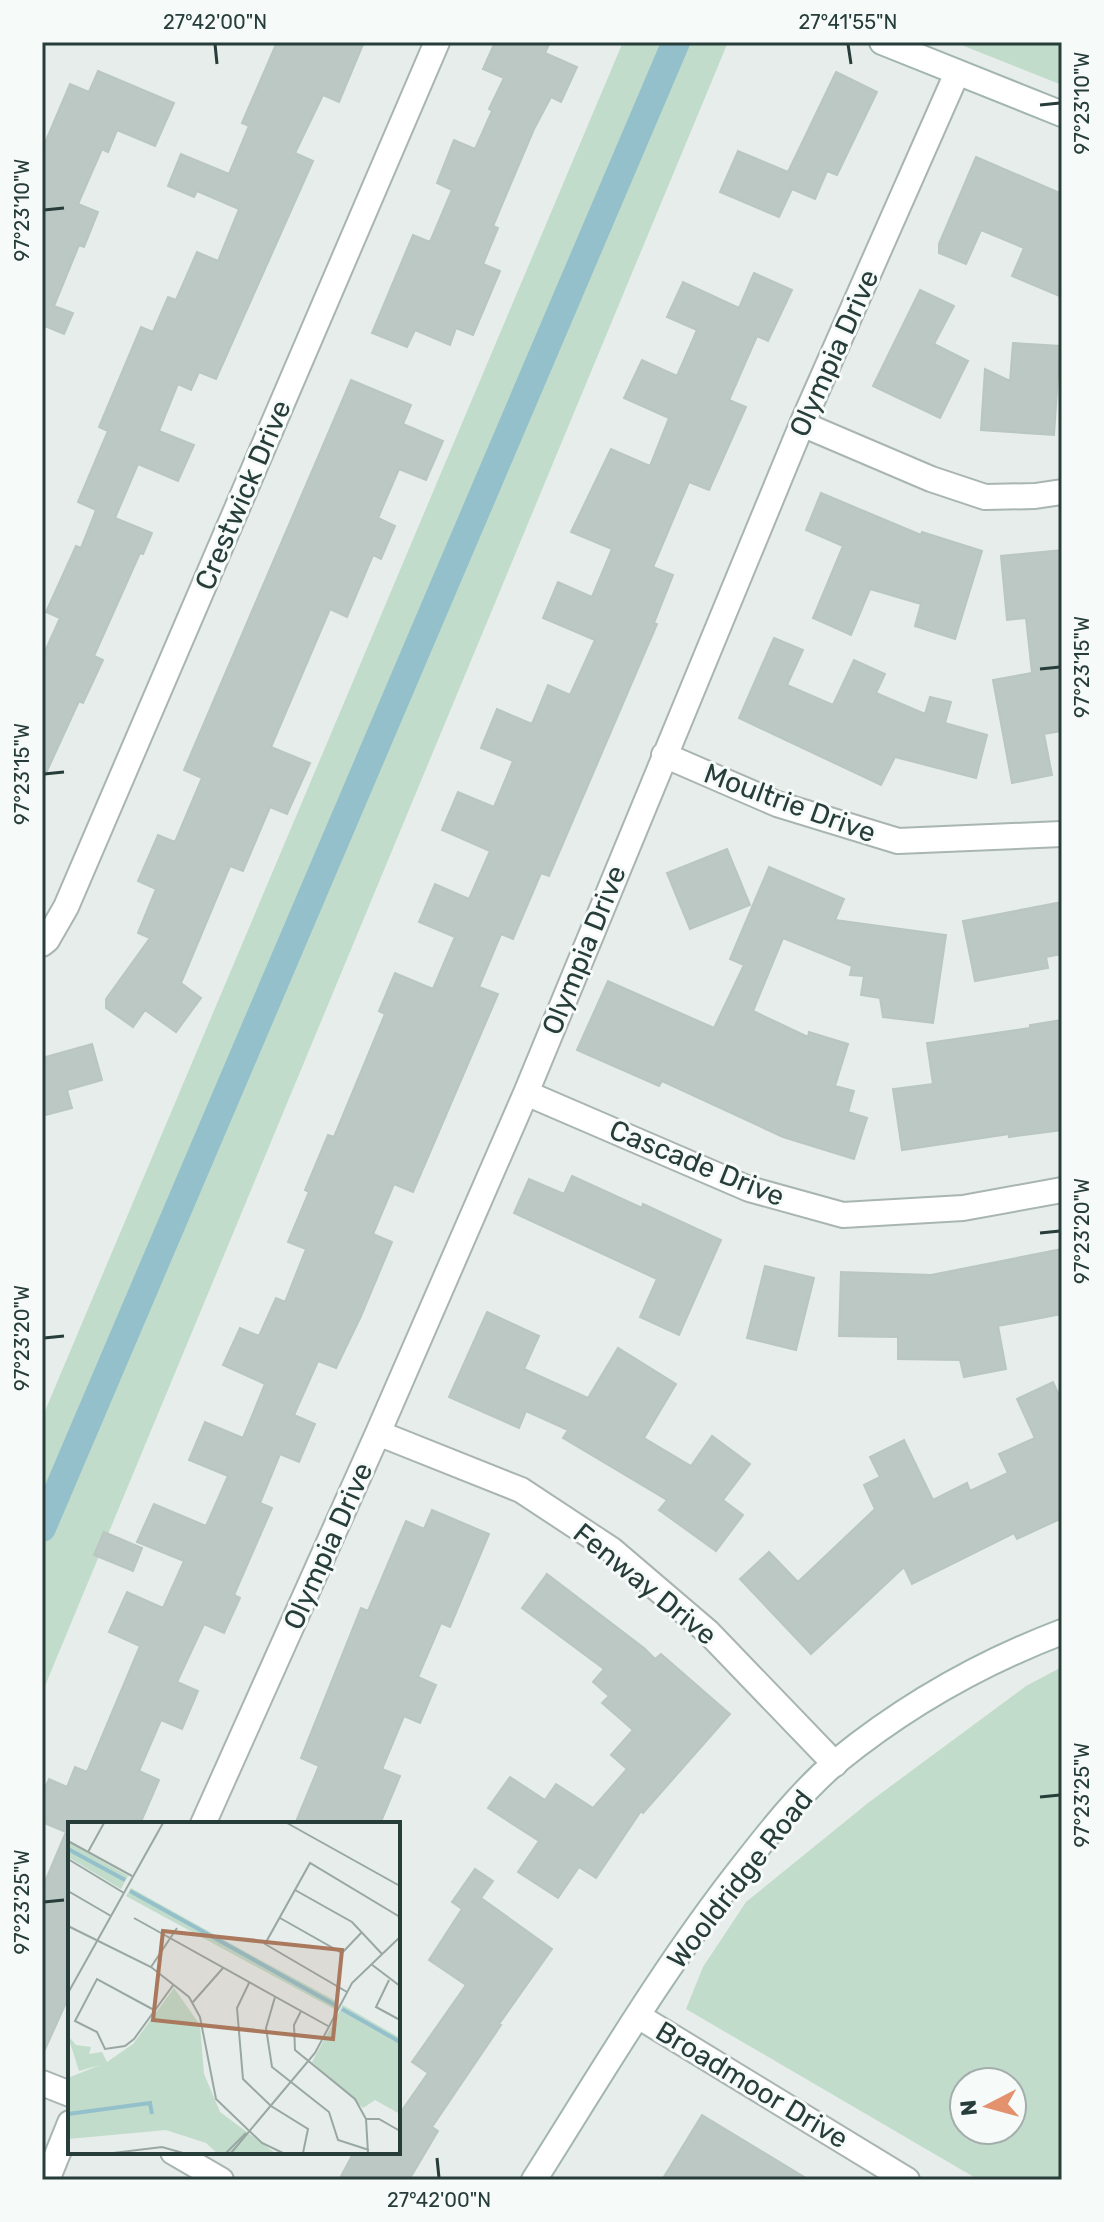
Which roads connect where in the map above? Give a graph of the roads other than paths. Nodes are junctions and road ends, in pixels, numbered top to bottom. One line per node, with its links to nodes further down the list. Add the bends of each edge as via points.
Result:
1 (437, 42): 9 (street, Crestwick Drive, via 72,893)
2 (882, 42): 3 (street)
3 (957, 73): 4 (street); 5 (street, Olympia Drive)
4 (1062, 114)
5 (802, 424): 6 (street, via 985,497); 7 (street, Olympia Drive)
6 (1062, 492)
7 (664, 755): 8 (street, Moultrie Drive, via 777,804 898,841); 10 (street, Olympia Drive)
8 (1062, 834)
9 (42, 944)
10 (526, 1093): 11 (street, Cascade Drive, via 749,1189 843,1215 963,1208); 12 (street, Olympia Drive)
11 (1062, 1190)
12 (378, 1433): 14 (street, Fenway Drive, via 521,1490 612,1550 708,1632); 15 (street, Olympia Drive)
13 (1062, 1632): 14 (street, Wooldridge Road, via 945,1685)
14 (835, 1764): 16 (street, Wooldridge Road, via 780,1818 698,1923)
15 (204, 1822)
16 (638, 2016): 23 (street, Wooldridge Road); 24 (street, Broadmoor Drive)
17 (42, 2083): 18 (street)
18 (68, 2093)
19 (68, 2128): 21 (street)
20 (176, 2154): 22 (street)
21 (47, 2180)
22 (221, 2180)
23 (534, 2180)
24 (907, 2180)

